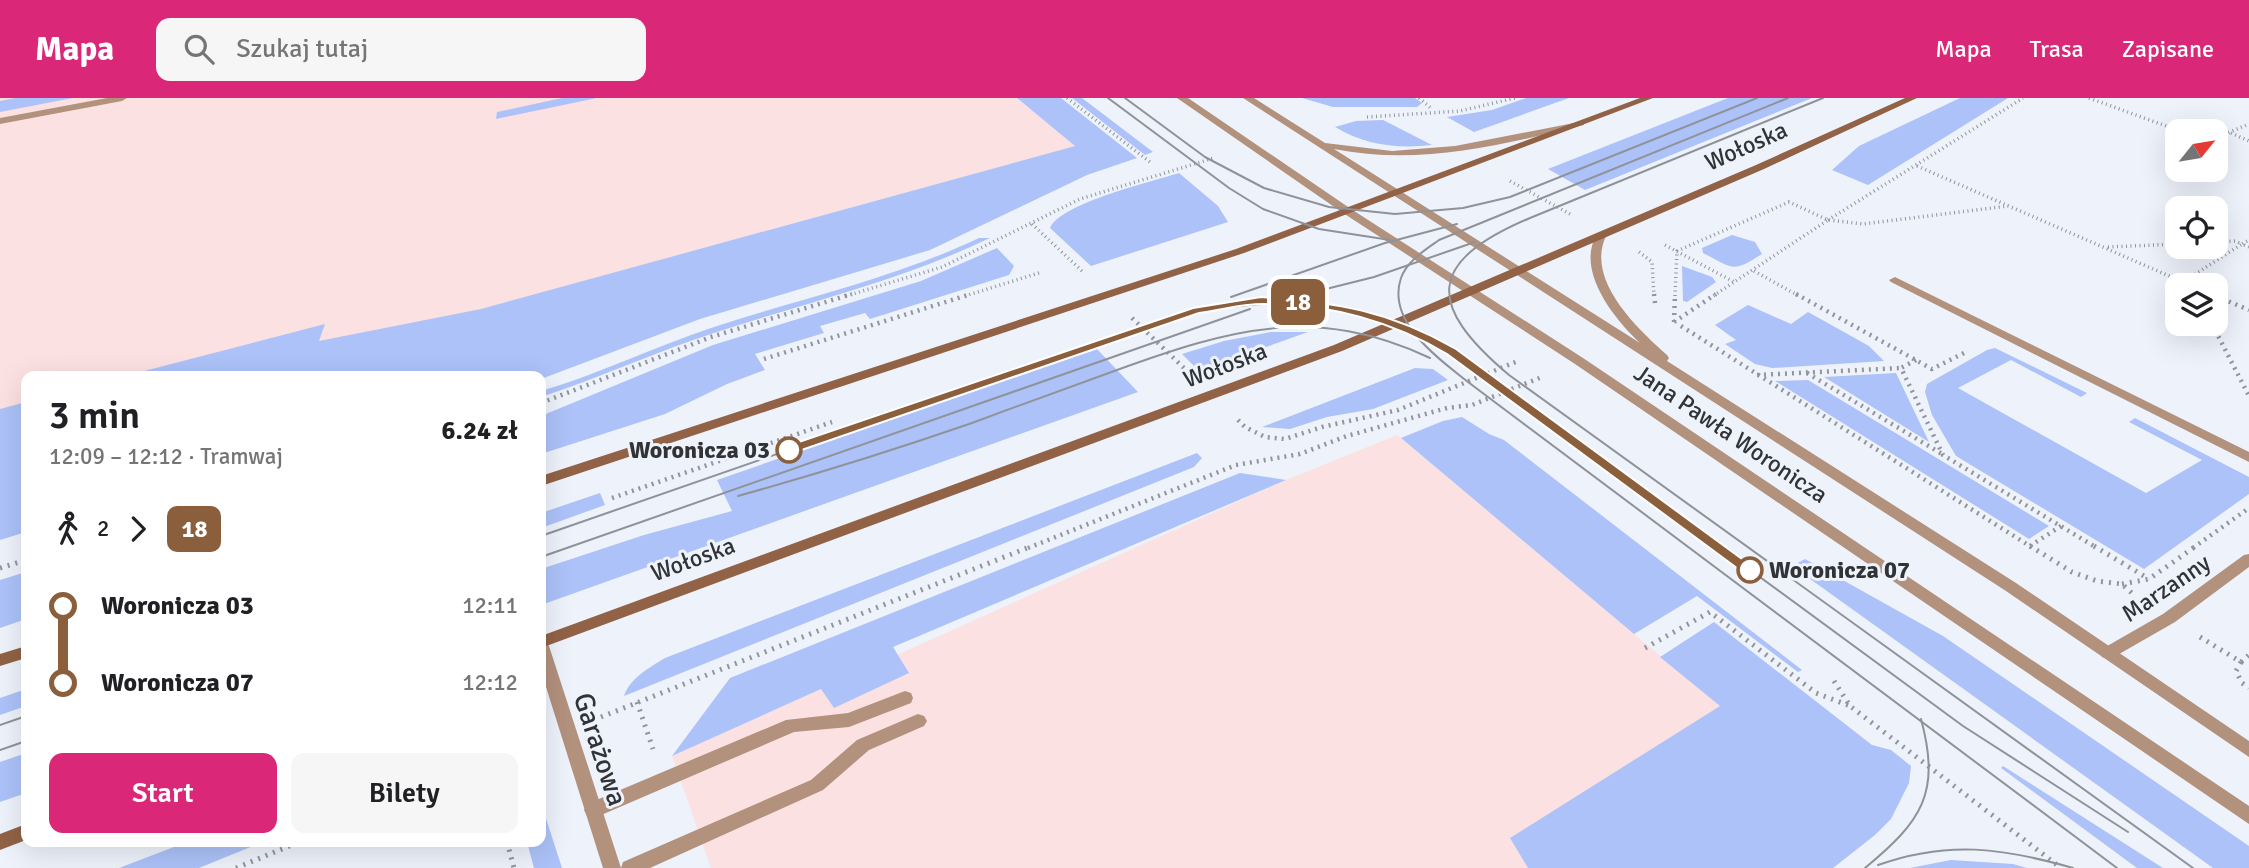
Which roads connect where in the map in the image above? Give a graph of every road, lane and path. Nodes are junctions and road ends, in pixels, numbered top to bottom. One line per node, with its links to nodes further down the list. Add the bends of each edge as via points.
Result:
1 (122, 98): 13 (street)
2 (1067, 98): 21 (path)
3 (1182, 98): 26 (street, Jana Pawła Woronicza)
4 (1248, 98): 18 (street, Jana Pawła Woronicza)
5 (1419, 98): 11 (path)
6 (1515, 98): 12 (path, via 1470,111)
7 (1648, 98): 14 (main road)
8 (1912, 98): 29 (main road, Wołoska)
9 (2023, 98): 23 (path)
10 (2089, 98): 16 (path)
11 (1432, 109)
12 (1364, 117)
13 (0, 121)
14 (1585, 122): 18 (street, via 1407,156 1343,149); 22 (main road)
15 (2249, 124): 17 (path)
16 (2165, 126)
17 (2230, 133): 19 (path)
18 (1308, 137): 24 (street, Jana Pawła Woronicza)
19 (2249, 141)
20 (1217, 157): 28 (path, via 1088,196)
21 (1150, 162)
22 (1477, 163): 24 (main road); 29 (path)
23 (1917, 166): 25 (path); 27 (path)
24 (1396, 193): 26 (main road); 39 (street, Jana Pawła Woronicza)
25 (2009, 206): 27 (path, via 1863,224); 35 (path)
26 (1347, 211): 45 (street, Jana Pawła Woronicza); 69 (main road, via 1240,251)
27 (1828, 220): 37 (path, via 1789,202); 44 (path)
28 (1032, 224): 38 (path); 65 (path, via 942,267 711,337)
29 (1603, 235): 39 (main road, Wołoska); 48 (street, via 1595,251 1601,281); 48 (path, via 1653,262 1655,302)
30 (2249, 240): 33 (path)
31 (2228, 241): 33 (path)
32 (2165, 244): 35 (path)
33 (2242, 244): 36 (path); 41 (path)
34 (1665, 245): 37 (path)
35 (2105, 247): 42 (path)
36 (2249, 247)
37 (1676, 251): 44 (path); 49 (path)
38 (1082, 271)
39 (1518, 271): 45 (main road, Wołoska); 63 (street, Jana Pawła Woronicza)
40 (1042, 272): 56 (path)
41 (2197, 273)
42 (2165, 274)
43 (1895, 280): 68 (street)
44 (1736, 283): 49 (path)
45 (1472, 291): 53 (street, Jana Pawła Woronicza); 80 (main road, Wołoska, via 1170,412)
46 (2228, 301): 47 (path)
47 (2249, 310)
48 (1622, 318): 51 (street)
49 (1674, 322): 51 (path); 61 (path)
50 (1137, 323): 62 (path)
51 (1639, 336): 63 (street)
52 (2218, 336): 64 (path)
53 (1555, 345): 58 (street, Jana Pawła Woronicza); 66 (path, via 1380,415 1285,439 1265,437)
54 (1916, 350): 55 (path)
55 (1907, 354)
56 (764, 359)
57 (1917, 360): 59 (path)
58 (1579, 361): 93 (path, via 1472,405 1347,436 1300,454 1236,465); 96 (street, Jana Pawła Woronicza)
59 (1902, 368): 60 (path); 67 (path)
60 (1807, 373): 61 (path); 67 (path)
61 (1756, 375): 72 (path)
62 (1192, 377)
63 (1692, 384): 82 (street, Jana Pawła Woronicza)
64 (2249, 396)
65 (546, 401)
66 (1245, 427)
67 (1943, 455): 71 (path)
68 (2249, 458)
69 (546, 479)
70 (2249, 508): 76 (path)
71 (2061, 526): 72 (path); 76 (path)
72 (2029, 546): 77 (path, via 2072,572)
73 (2249, 559): 82 (street, Marzanny, via 2169,618)
74 (21, 562): 75 (path)
75 (0, 568)
76 (2149, 579): 77 (path)
77 (2122, 584): 78 (path)
78 (2136, 596)
79 (2200, 637): 87 (path)
80 (546, 642)
81 (1646, 648): 91 (path, via 1710,612 1816,693)
82 (2108, 653): 94 (street, Jana Pawła Woronicza)
83 (21, 654): 85 (main road)
84 (2249, 655): 87 (path)
85 (0, 660)
86 (546, 661): 93 (street, Garażowa)
87 (2241, 662): 89 (path, via 2236,671)
88 (1835, 681): 91 (path)
89 (2249, 688)
90 (905, 698): 95 (street, via 849,720 792,725)
91 (1850, 706): 105 (path)
92 (918, 721): 104 (street, via 863,745 817,785)
93 (567, 731): 95 (street, Garażowa)
94 (2249, 750)
95 (593, 810): 103 (street, Garażowa)
96 (2249, 816)
97 (21, 834): 98 (main road)
98 (0, 842)
99 (287, 847): 101 (path)
100 (508, 847): 102 (path)
101 (236, 868)
102 (514, 868)
103 (612, 868)
104 (630, 868)
105 (2061, 868)

